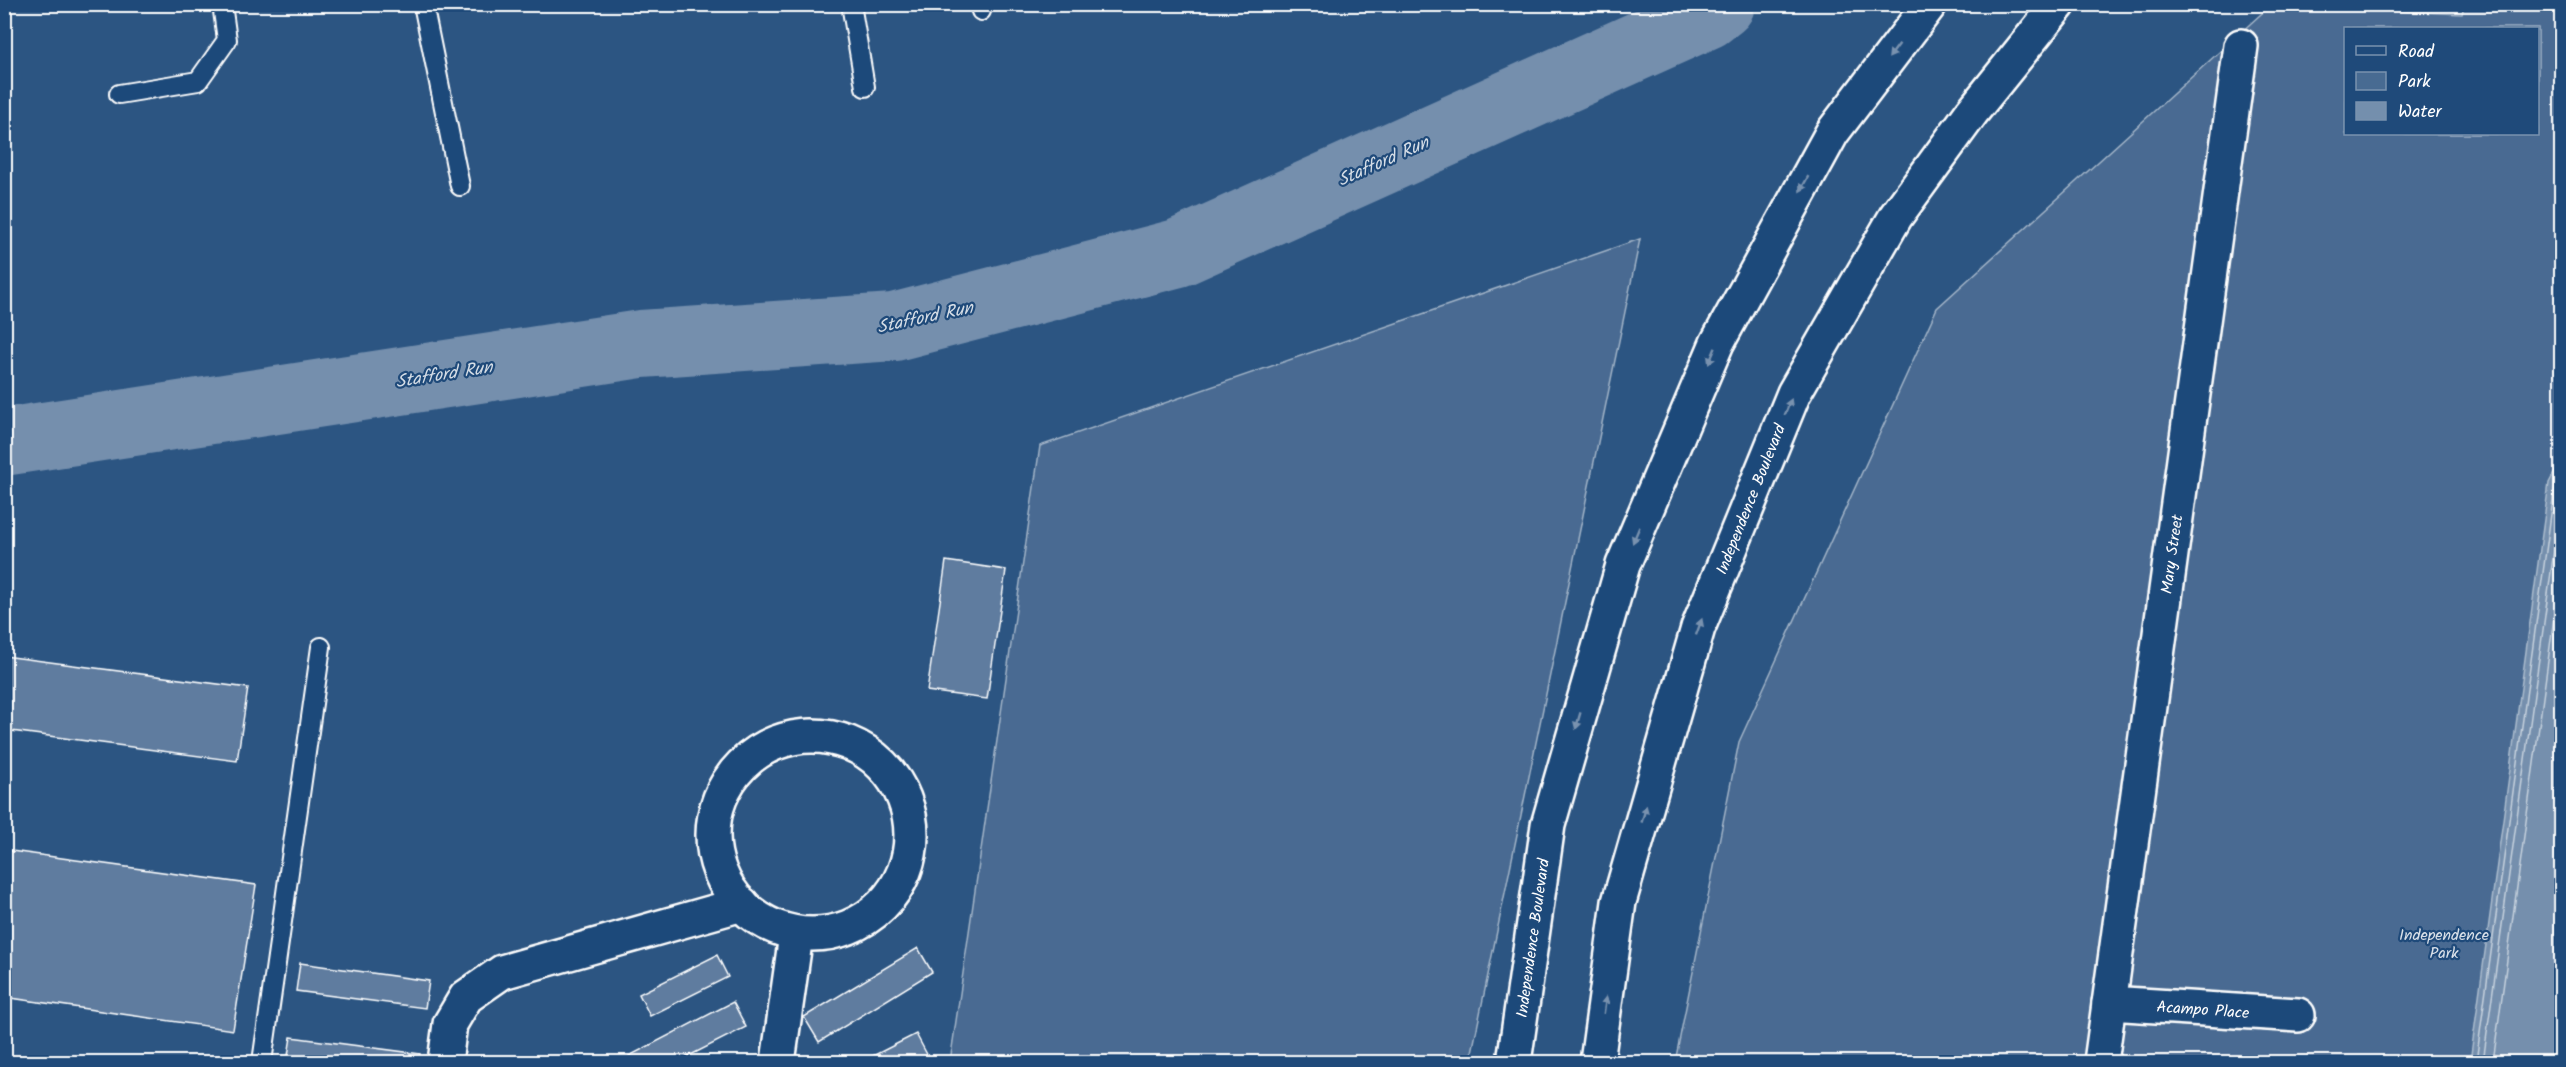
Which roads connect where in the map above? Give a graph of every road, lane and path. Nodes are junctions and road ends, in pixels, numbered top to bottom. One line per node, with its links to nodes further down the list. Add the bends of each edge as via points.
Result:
1 (222, 4): 8 (lane, via 227,40 198,81)
2 (423, 4): 9 (lane)
3 (851, 4): 7 (lane)
4 (1930, 4): 18 (street, Independence Boulevard, one-way to 18, via 1832,133 1717,343 1623,564 1548,825)
5 (2058, 5): 19 (street, Independence Boulevard, one-way to 5, via 1618,902 1698,628 1794,393 1896,216 1972,112)
6 (2241, 46): 13 (street, Mary Street)
7 (865, 87)
8 (119, 94)
9 (460, 186)
10 (321, 647): 15 (lane)
11 (742, 904): 12 (street, via 748,914); 12 (street, via 718,872 712,819 734,771 776,740 828,735 876,756 906,799 912,851 890,899 848,930); 16 (street, via 502,972 466,997 450,1024)
12 (796, 935): 17 (street)
13 (2109, 1003): 14 (street, Acampo Place); 20 (street, Mary Street)
14 (2298, 1015)
15 (262, 1062)
16 (445, 1062)
17 (778, 1062)
18 (1514, 1062)
19 (1597, 1062)
20 (2101, 1062)

